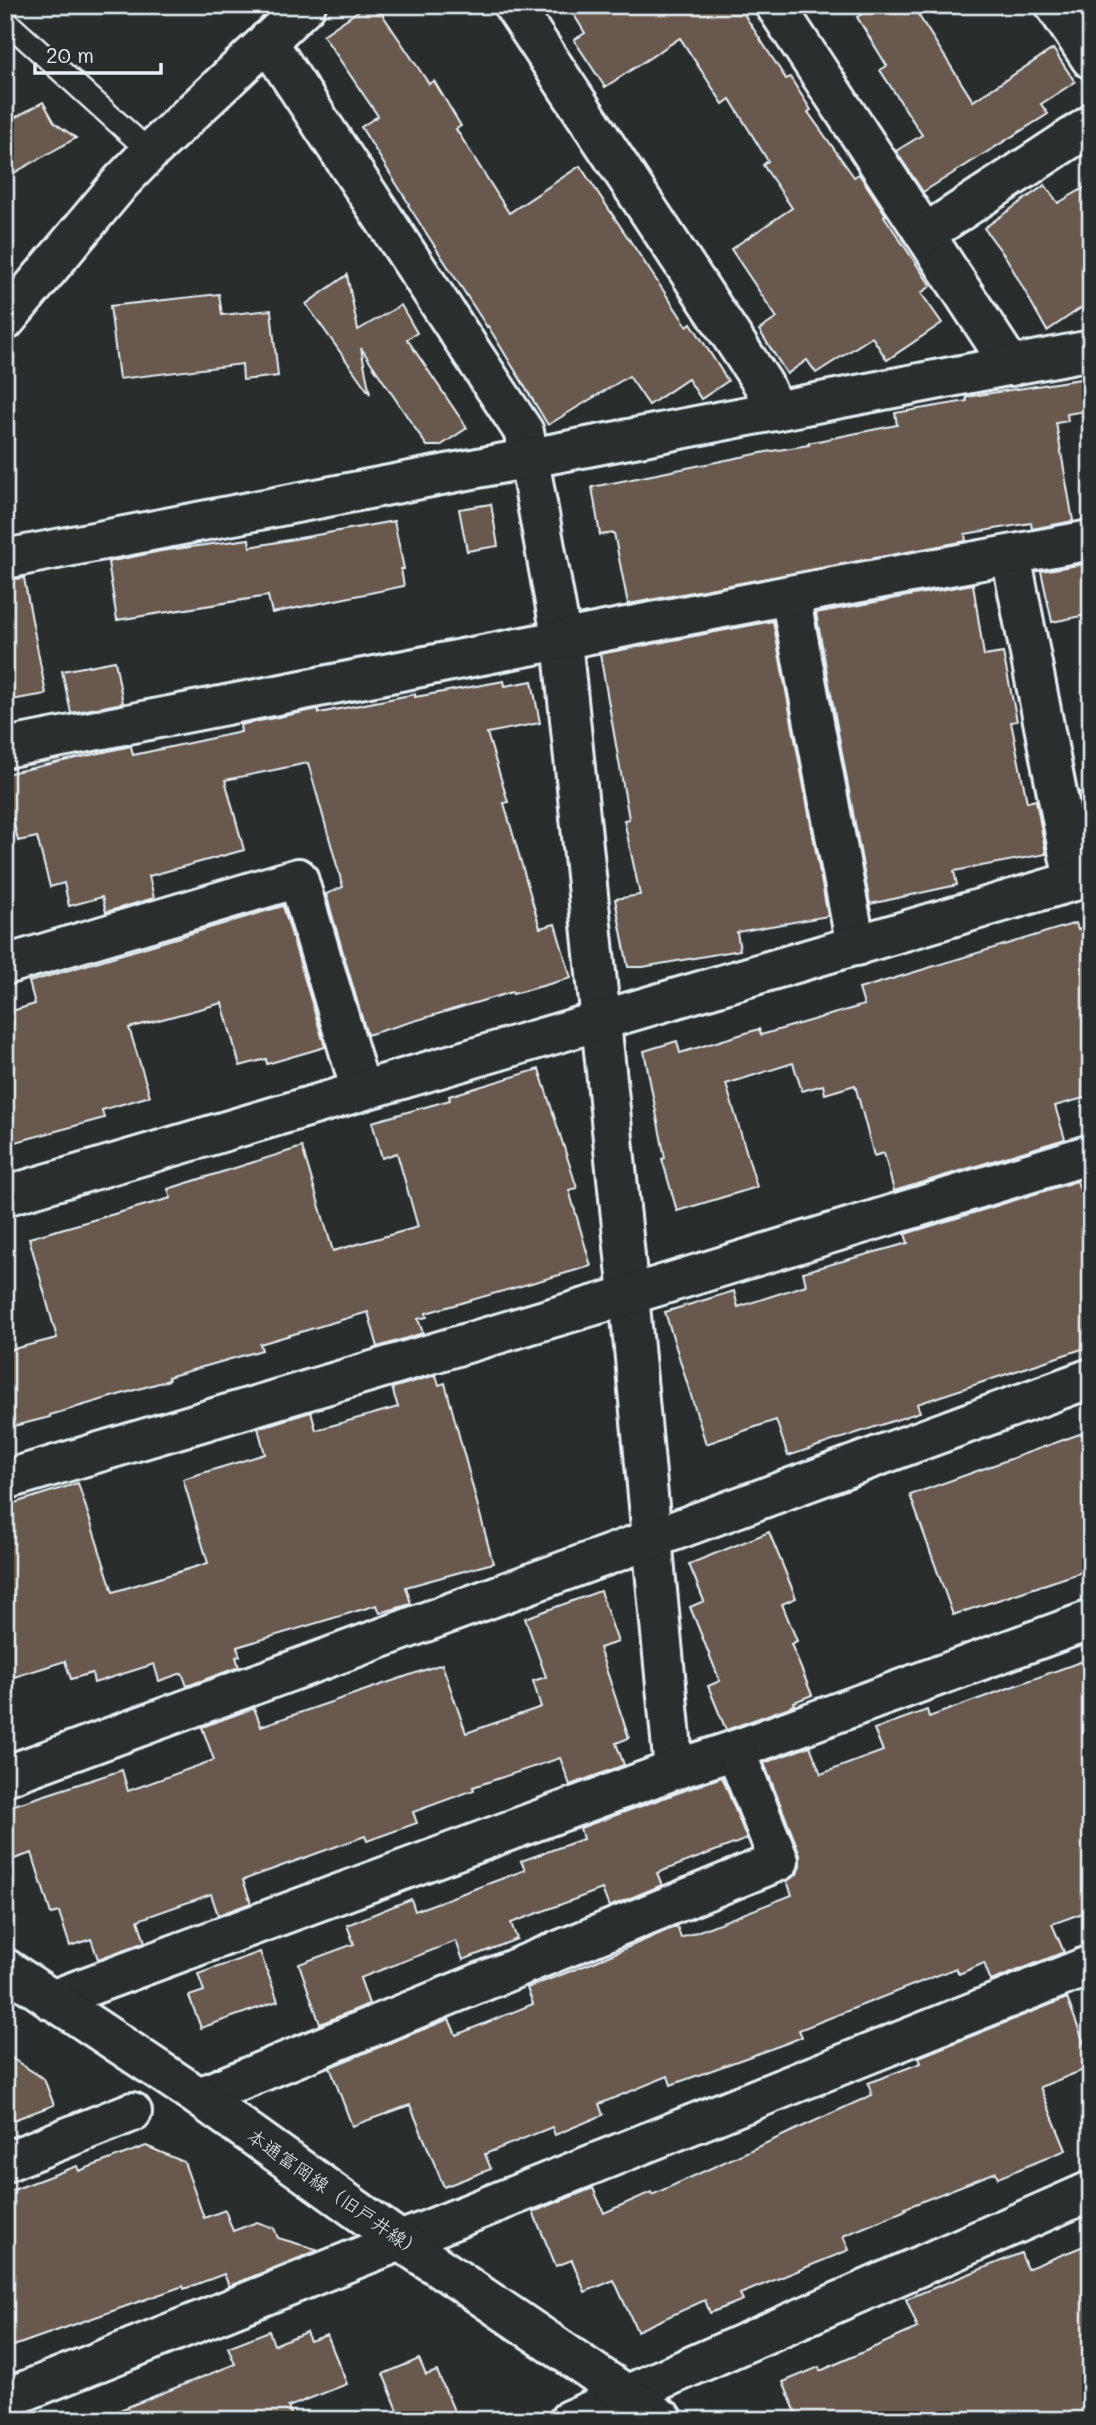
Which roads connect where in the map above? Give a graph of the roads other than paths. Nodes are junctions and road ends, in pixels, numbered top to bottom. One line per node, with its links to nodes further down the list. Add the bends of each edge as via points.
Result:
1 (306, 5): 6 (street)
2 (513, 5): 14 (street, via 764,384)
3 (775, 5): 10 (street)
4 (1071, 16): 7 (street)
5 (5, 20): 9 (lane)
6 (267, 41): 9 (street); 15 (street, via 524,432)
7 (1091, 59)
8 (1091, 125): 10 (street)
9 (150, 152): 11 (street)
10 (925, 234): 13 (street)
11 (5, 321)
12 (1091, 350): 13 (street)
13 (1011, 366): 14 (street)
14 (775, 411): 15 (street)
15 (528, 460): 18 (street); 20 (street)
16 (1091, 540): 17 (street)
17 (1011, 555): 19 (street); 22 (street)
18 (5, 559)
19 (790, 594): 20 (street); 23 (street)
20 (562, 641): 21 (street); 25 (street)
21 (5, 748)
22 (1082, 879): 23 (street)
23 (856, 946): 25 (street)
24 (5, 965): 26 (street, via 298,878)
25 (600, 1021): 26 (street); 29 (street)
26 (361, 1091): 28 (street)
27 (1091, 1154): 29 (street)
28 (5, 1196)
29 (629, 1295): 31 (street); 32 (street)
30 (1091, 1378): 32 (street)
31 (5, 1480)
32 (652, 1540): 35 (street); 36 (street)
33 (1091, 1620): 34 (street)
34 (735, 1750): 35 (street); 40 (street, via 779,1861)
35 (674, 1770): 39 (street)
36 (5, 1776)
37 (1091, 1965): 44 (street)
38 (5, 1968): 39 (street, 本通富岡線（旧戸井線）)
39 (51, 2000): 40 (street, 本通富岡線（旧戸井線）)
40 (199, 2097): 44 (street, 本通富岡線（旧戸井線）)
41 (132, 2112): 42 (street)
42 (5, 2162)
43 (1091, 2191): 45 (street)
44 (402, 2242): 45 (street, 本通富岡線（旧戸井線）); 46 (street)
45 (628, 2394): 47 (street); 48 (street, 本通富岡線（旧戸井線）)
46 (5, 2399)
47 (569, 2420)
48 (664, 2420)

